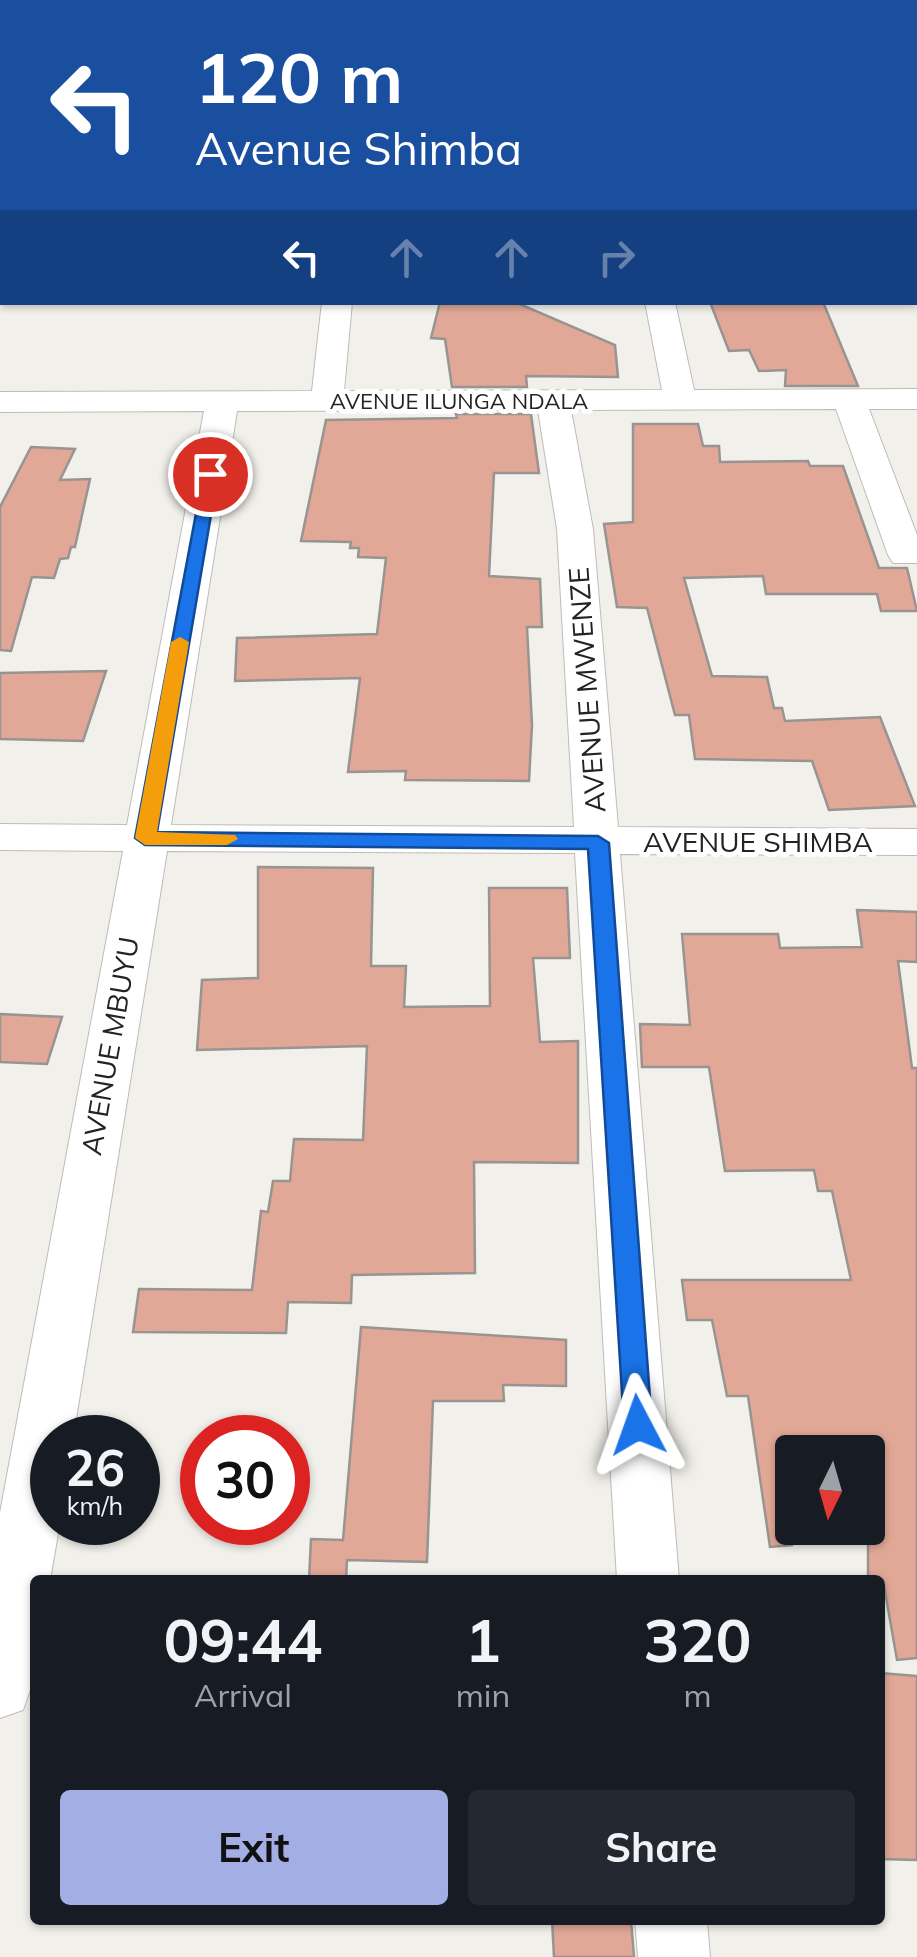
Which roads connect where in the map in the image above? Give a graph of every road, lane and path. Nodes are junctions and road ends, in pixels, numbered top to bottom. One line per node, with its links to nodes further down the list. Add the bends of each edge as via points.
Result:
1 (336, 305): 7 (street)
2 (661, 305): 6 (street)
3 (849, 399): 4 (street, AVENUE ILUNGA NDALA); 6 (street, AVENUE ILUNGA NDALA); 10 (street)
4 (917, 399)
5 (553, 400): 6 (street, AVENUE ILUNGA NDALA); 7 (street, AVENUE ILUNGA NDALA); 14 (street, AVENUE MWENZE, via 575,529)
6 (680, 400)
7 (327, 401): 9 (street, AVENUE ILUNGA NDALA)
8 (0, 402): 9 (street, AVENUE ILUNGA NDALA)
9 (222, 402): 12 (street, AVENUE MBUYU)
10 (906, 555)
11 (0, 837): 12 (street, AVENUE SHIMBA)
12 (145, 838): 14 (street, AVENUE SHIMBA); 16 (street, AVENUE MBUYU)
13 (917, 842): 14 (street, AVENUE SHIMBA)
14 (598, 843): 15 (street, AVENUE MWENZE)
15 (648, 1575)
16 (0, 1690)
17 (672, 1925): 18 (street)
18 (674, 1957)

